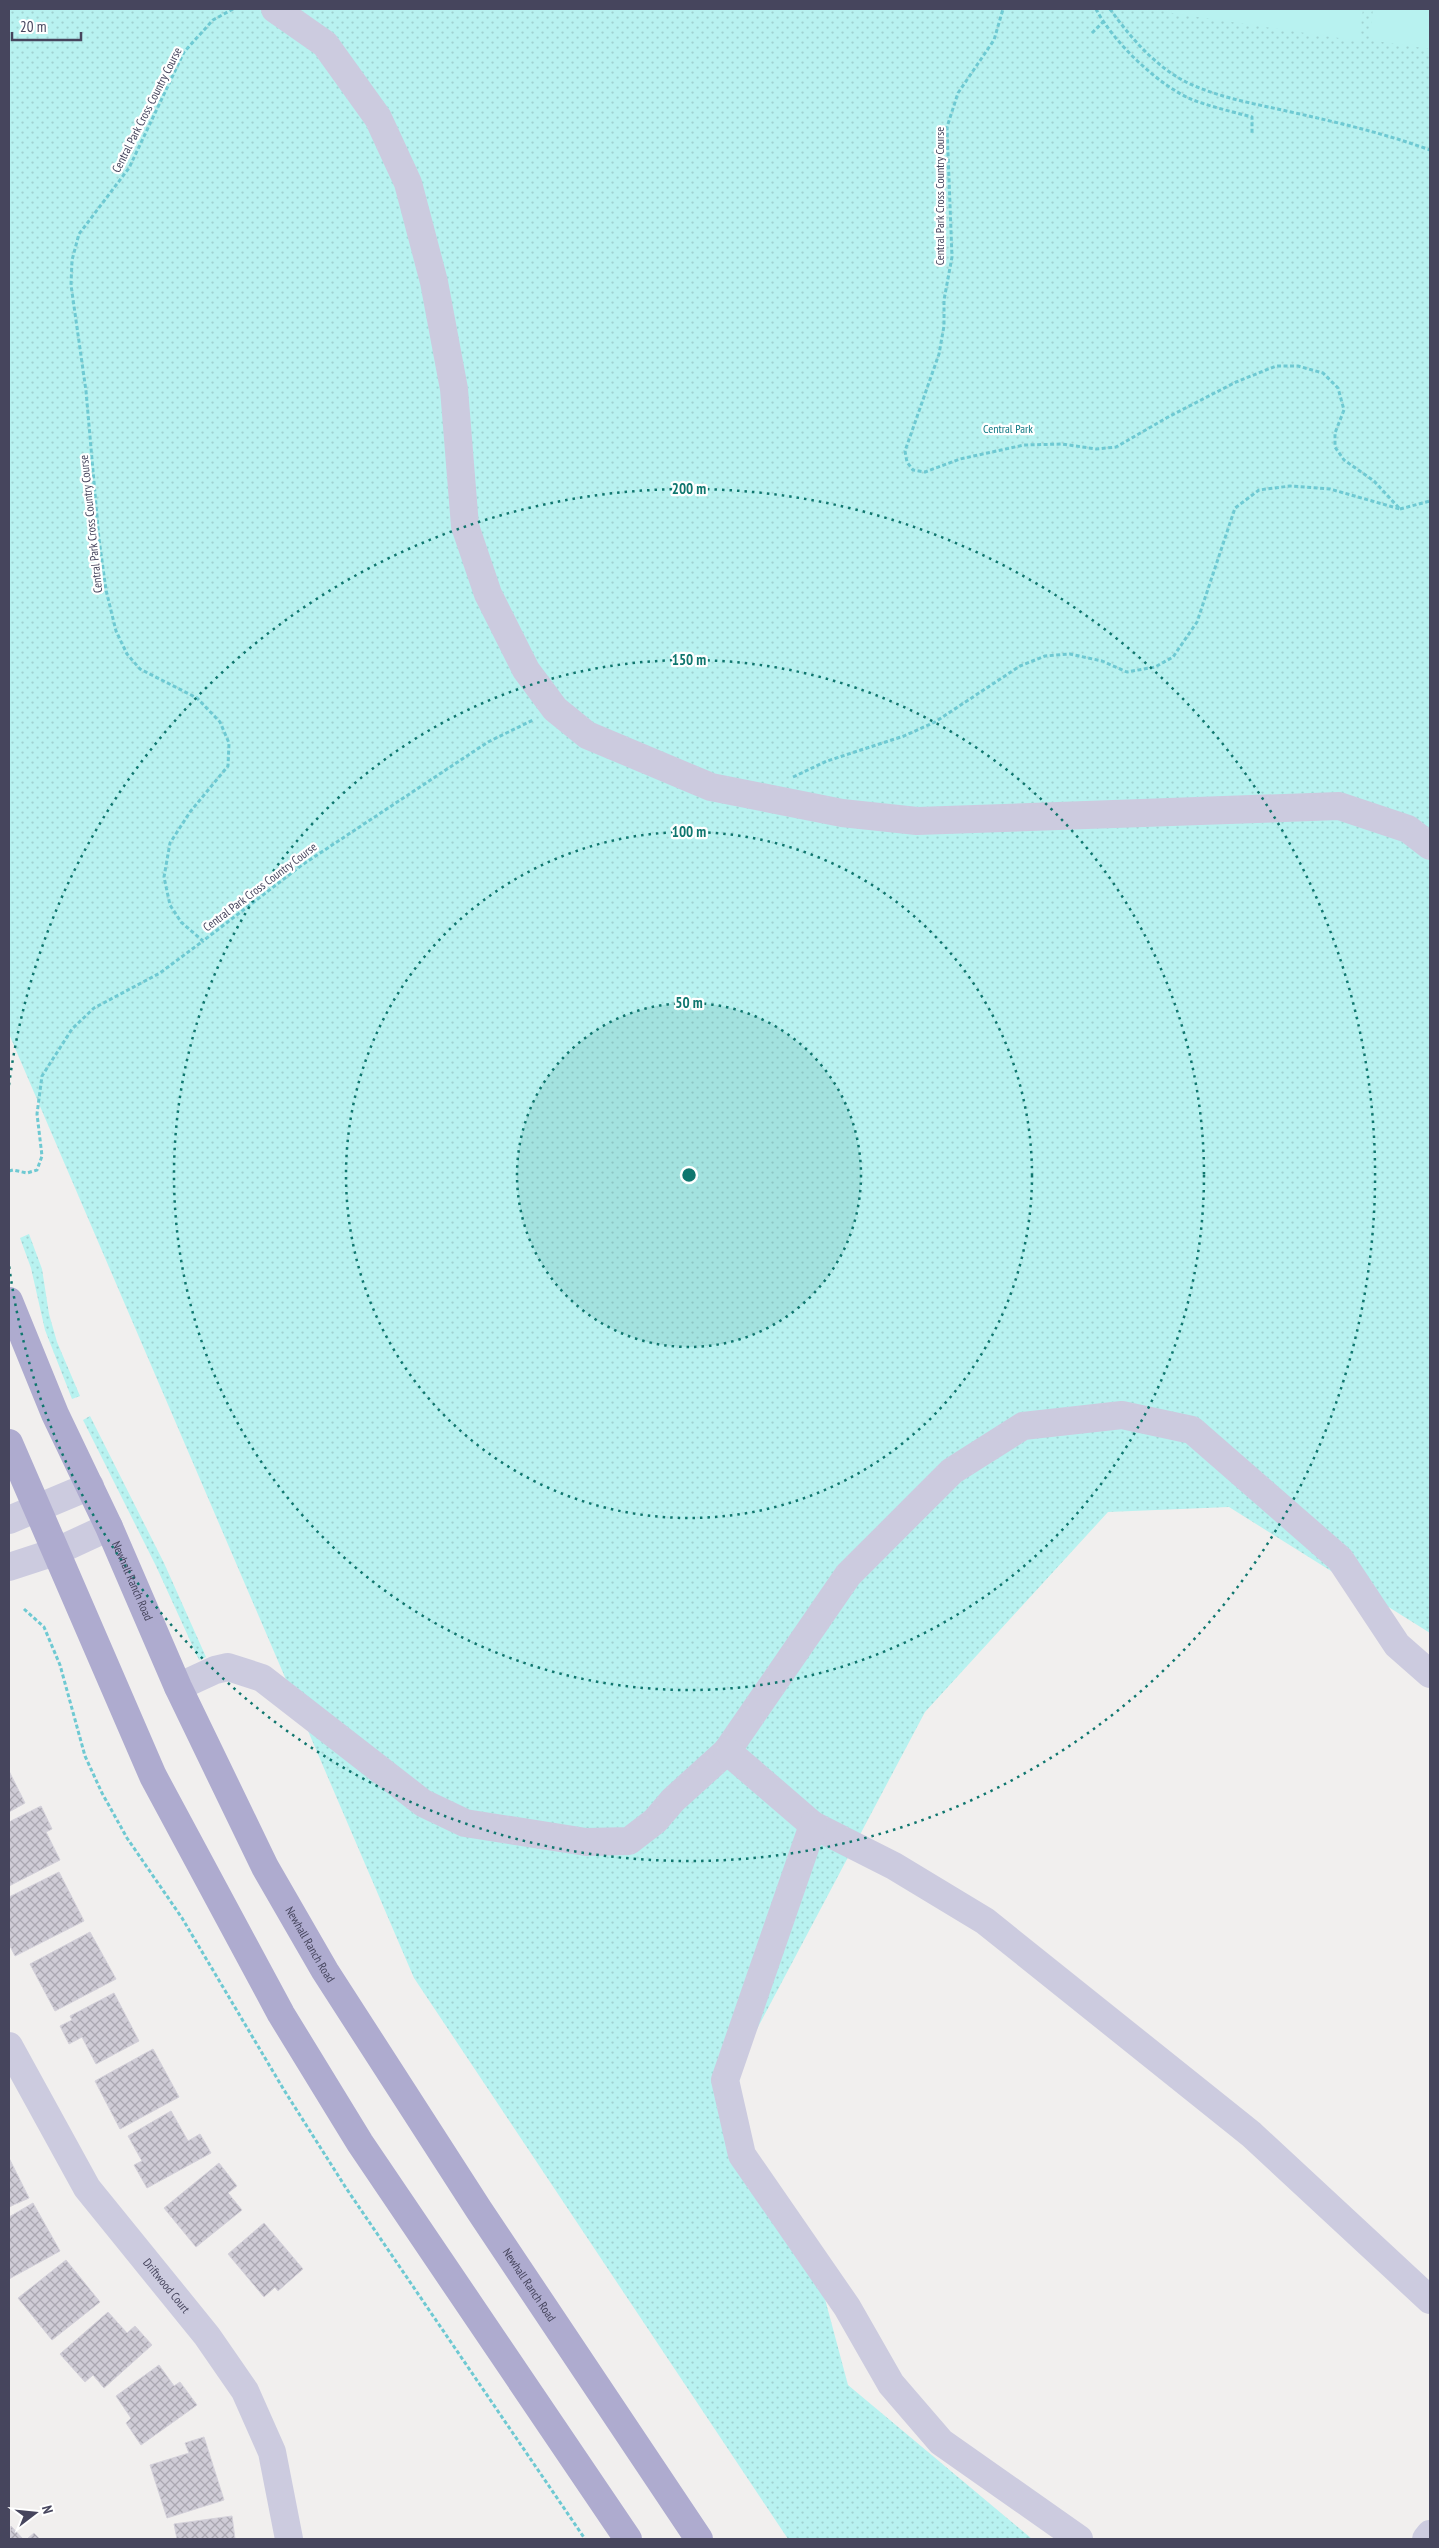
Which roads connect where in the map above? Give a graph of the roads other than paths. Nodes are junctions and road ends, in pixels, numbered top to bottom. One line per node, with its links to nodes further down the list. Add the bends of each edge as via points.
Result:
1 (275, 9): 2 (street, via 325,44 378,118 408,183 434,282 454,389 465,526 488,594 526,670 555,709 587,735 711,787 842,813 917,821 1339,806 1408,829)
2 (1430, 846)
3 (9, 1301): 5 (main road, Newhall Ranch Road, via 55,1414)
4 (9, 1444): 6 (main road)
5 (90, 1486): 6 (street); 8 (main road, Newhall Ranch Road)
6 (36, 1509): 7 (street); 9 (main road)
7 (9, 1520)
8 (109, 1527): 9 (street); 12 (main road, Newhall Ranch Road)
9 (55, 1552): 10 (street); 19 (main road, via 153,1776 281,2014 366,2151)
10 (9, 1567)
11 (1430, 1674): 13 (street, via 1397,1645 1340,1559 1192,1430 1122,1415 1024,1426 952,1471 848,1575)
12 (178, 1687): 13 (street, via 215,1670 228,1668 262,1678 423,1803 465,1824 586,1842 629,1841 655,1821 673,1800); 20 (main road, Newhall Ranch Road, via 264,1866 325,1971 479,2210)
13 (728, 1751): 14 (street)
14 (813, 1824): 16 (street, via 894,1866 985,1920 1251,2134); 21 (street, via 725,2080 742,2155 847,2307 891,2384 941,2442)
15 (9, 2046): 18 (street, Driftwood Court, via 87,2188 207,2336 245,2391 272,2452)
16 (1430, 2300)
17 (1430, 2534): 22 (street)
18 (289, 2539)
19 (628, 2539)
20 (699, 2539)
21 (1079, 2539)
22 (1426, 2539)

